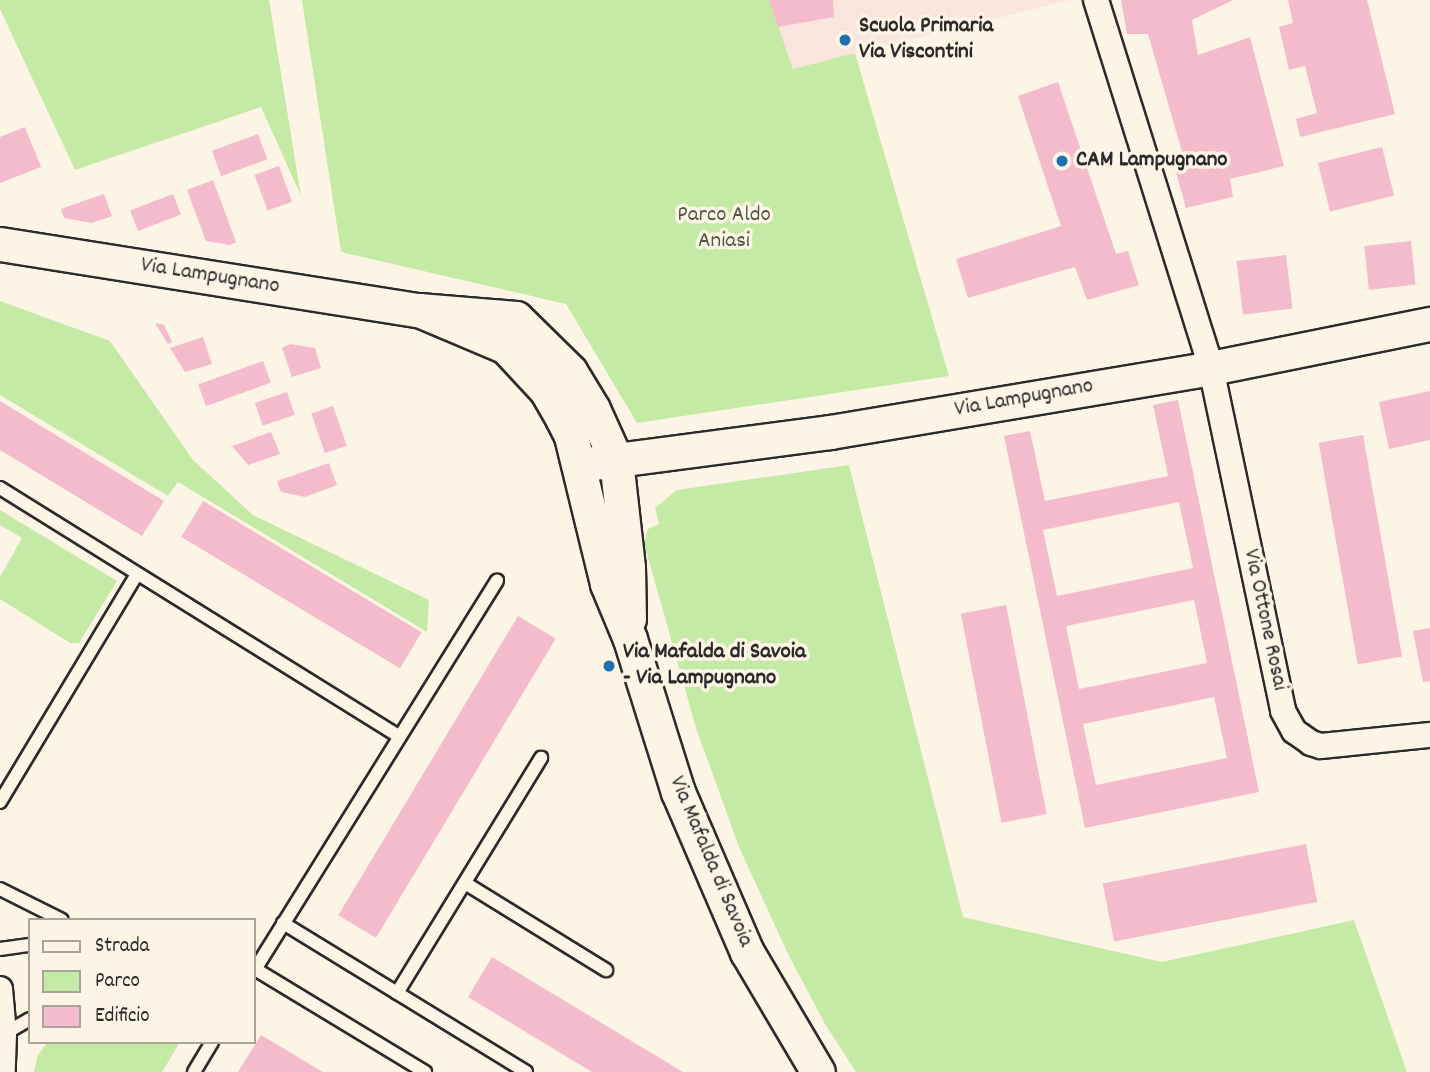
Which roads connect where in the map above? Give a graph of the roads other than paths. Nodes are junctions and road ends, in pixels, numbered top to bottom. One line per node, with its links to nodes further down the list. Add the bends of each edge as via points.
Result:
1 (1096, 0): 5 (street, Via Ottone Rosai)
2 (0, 244): 3 (street, Via Lampugnano)
3 (419, 310): 6 (street, Via Lampugnano, via 516,318 570,371); 7 (street, Via Lampugnano, via 506,347 528,368 562,418)
4 (1430, 324): 5 (street, Via Lampugnano)
5 (1211, 368): 6 (street, Via Lampugnano, via 830,432); 12 (street, Via Ottone Rosai, via 1287,720 1294,730 1321,746)
6 (616, 460): 7 (street, Via Lampugnano); 11 (street, Via Mafalda di Savoia, via 628,567)
7 (578, 466): 11 (street, Via Mafalda di Savoia, via 607,584)
8 (0, 488): 9 (lane)
9 (137, 574): 13 (lane); 15 (lane)
10 (497, 581): 13 (lane)
11 (630, 639): 34 (street, Via Mafalda di Savoia, via 678,792 747,952)
12 (1430, 735)
13 (399, 736): 19 (lane)
14 (541, 758): 16 (lane)
15 (0, 802)
16 (465, 883): 23 (lane); 26 (lane)
17 (0, 889): 18 (lane)
18 (58, 918)
19 (283, 923): 22 (lane); 26 (lane)
20 (28, 945): 21 (lane)
21 (0, 949)
22 (256, 967)
23 (606, 970)
24 (256, 971): 32 (lane)
25 (0, 989): 28 (street)
26 (397, 993): 33 (lane)
27 (28, 1020): 28 (lane)
28 (5, 1034): 30 (street)
29 (211, 1044): 31 (lane)
30 (3, 1072)
31 (194, 1072)
32 (425, 1072)
33 (526, 1072)
34 (818, 1072)

